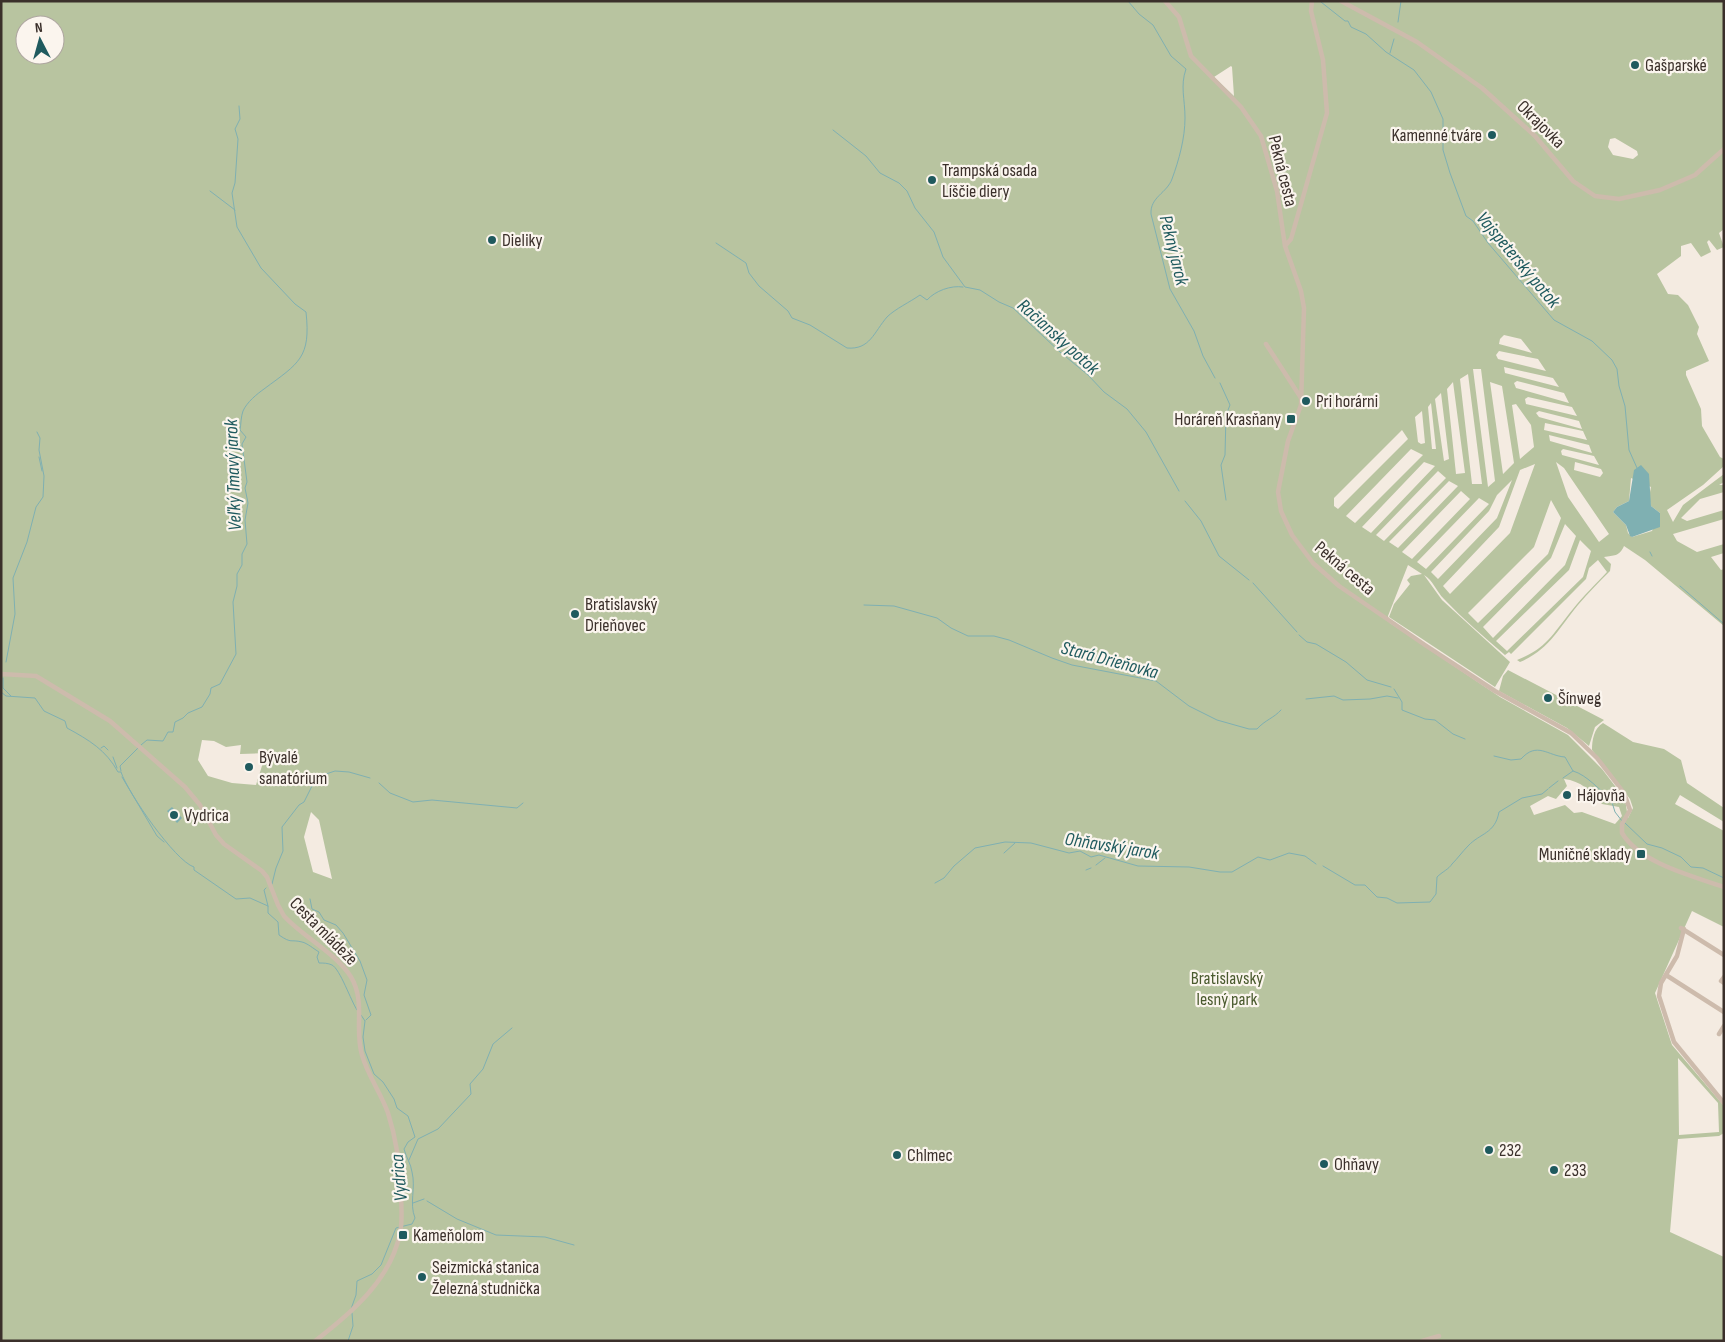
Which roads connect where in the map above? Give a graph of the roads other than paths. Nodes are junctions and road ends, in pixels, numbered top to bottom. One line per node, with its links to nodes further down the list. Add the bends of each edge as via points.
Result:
1 (1165, 1): 5 (street, Pekná cesta, via 1179,17 1191,56 1229,94 1258,130 1277,191)
2 (1312, 1): 5 (street, via 1311,11 1323,60 1327,112 1291,239)
3 (1341, 1): 4 (street, Okrajovka, via 1416,42 1482,88 1535,136 1574,181 1595,196 1619,199 1660,190 1695,175)
4 (1724, 149)
5 (1285, 246): 7 (street, Pekná cesta, via 1304,302)
6 (1266, 344): 7 (street)
7 (1302, 399): 9 (street, Pekná cesta, via 1288,440 1278,482 1278,497 1288,526 1305,554 1339,586 1425,645 1571,733 1627,797 1630,808 1622,824 1622,835 1648,857)
8 (1, 674): 19 (street, Cesta mládeže, via 28,674 43,680 110,721 194,796 220,839 267,877 278,905 290,922 344,968 356,988 362,1056 385,1105 393,1133 400,1171 401,1226 391,1258 366,1297)
9 (1724, 887)
10 (1724, 955): 11 (street, via 1682,928 1676,956)
11 (1666, 975): 14 (street); 17 (street, via 1658,994 1672,1040)
12 (1724, 977): 13 (street, via 1721,981)
13 (1724, 983)
14 (1724, 1012)
15 (1724, 1026): 16 (street)
16 (1719, 1034)
17 (1724, 1103)
18 (1439, 1336): 20 (street)
19 (315, 1341)
20 (1422, 1341)

